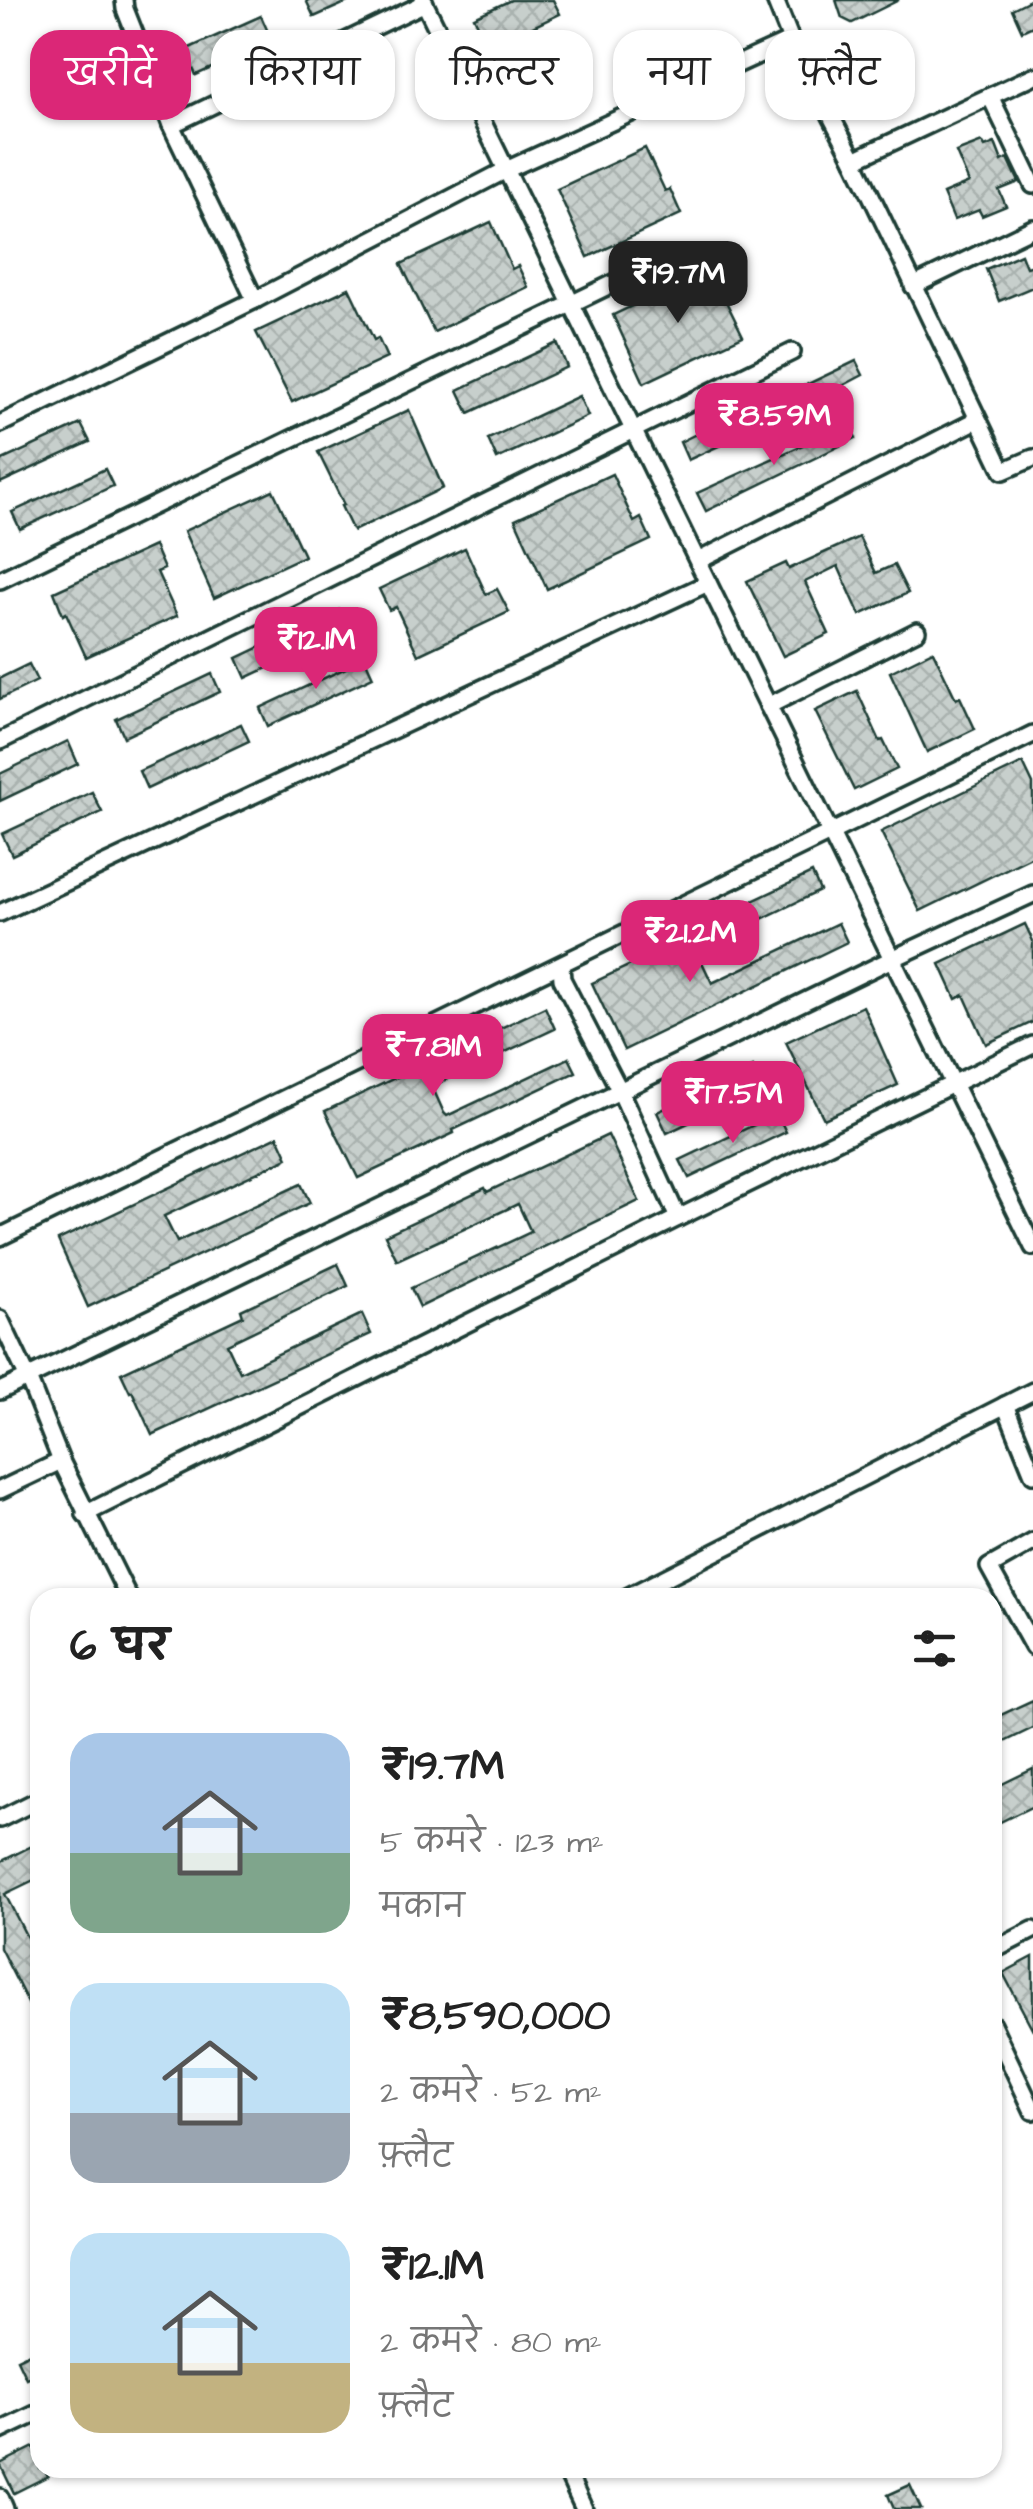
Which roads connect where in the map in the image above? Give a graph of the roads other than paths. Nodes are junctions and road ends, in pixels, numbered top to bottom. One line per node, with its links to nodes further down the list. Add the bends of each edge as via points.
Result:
1 (124, 0): 9 (street)
2 (776, 0): 4 (street)
3 (424, 1): 9 (street); 11 (street)
4 (787, 30)
5 (765, 52): 11 (street)
6 (1033, 76): 7 (street)
7 (990, 96): 10 (street); 12 (street)
8 (833, 120): 10 (street)
9 (172, 124): 16 (street)
10 (854, 160): 15 (street)
11 (506, 170): 16 (street); 17 (street)
12 (1033, 184)
13 (1033, 228): 15 (street)
14 (668, 257): 17 (street)
15 (913, 286): 19 (street)
16 (255, 300): 20 (street)
17 (572, 303): 21 (street); 24 (street)
18 (792, 352): 21 (street)
19 (977, 420): 22 (street, via 1003,471); 23 (street)
20 (0, 424)
21 (634, 430): 23 (street); 29 (street)
22 (1033, 458)
23 (698, 562): 25 (street)
24 (0, 580)
25 (708, 583): 27 (street); 32 (street)
26 (917, 630): 27 (street)
27 (768, 706): 30 (street)
28 (1033, 734): 30 (street)
29 (0, 742)
30 (830, 832): 33 (street); 34 (street)
31 (1033, 894): 33 (street)
32 (0, 913)
33 (892, 959): 36 (street); 37 (street)
34 (561, 965): 37 (street); 39 (street)
35 (1033, 1045): 36 (street)
36 (954, 1085): 38 (street); 40 (street)
37 (620, 1092): 38 (street); 42 (street)
38 (678, 1218): 49 (street)
39 (0, 1237)
40 (1033, 1247)
41 (0, 1319): 42 (street)
42 (28, 1378): 43 (street); 46 (street)
43 (0, 1391)
44 (1033, 1391): 45 (street)
45 (1005, 1405): 47 (street); 52 (street)
46 (61, 1461): 48 (street); 49 (street)
47 (1033, 1474)
48 (0, 1490)
49 (85, 1514): 51 (street)
50 (1033, 1542): 53 (street, via 988,1567)
51 (124, 1588)
52 (644, 1588)
53 (1000, 1588)
54 (1002, 1592): 55 (street)
55 (1033, 1648)
56 (30, 1804): 57 (street)
57 (0, 1819)
58 (1033, 1930): 59 (street)
59 (1002, 1946)
60 (1002, 2045): 61 (street)
61 (1033, 2111)
62 (30, 2417): 63 (street)
63 (0, 2431)
64 (569, 2478): 67 (street)
65 (0, 2497): 66 (street)
66 (5, 2509)
67 (584, 2509)

